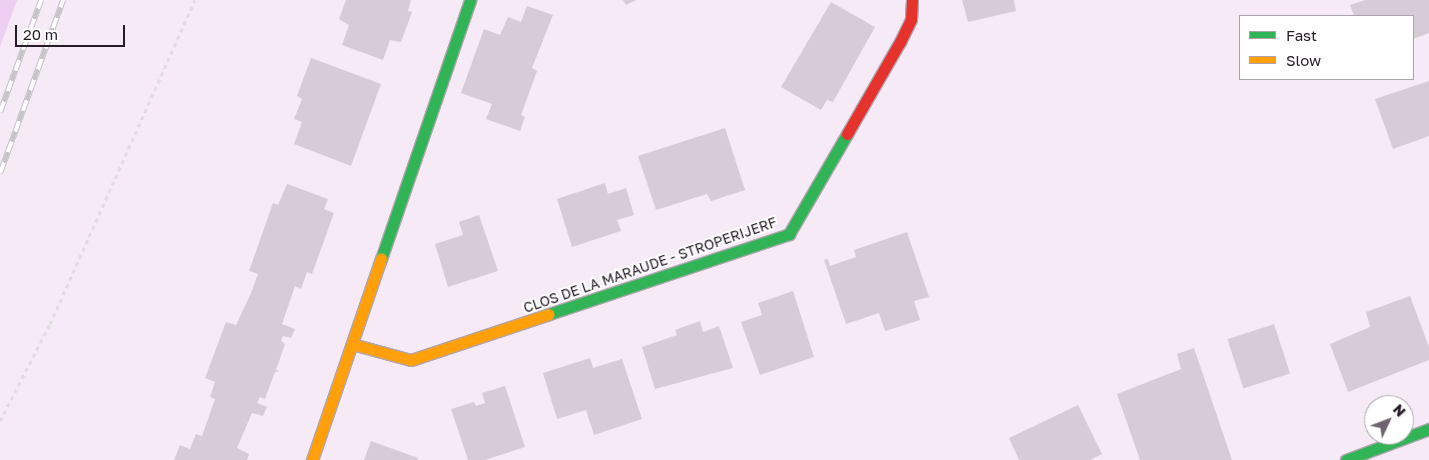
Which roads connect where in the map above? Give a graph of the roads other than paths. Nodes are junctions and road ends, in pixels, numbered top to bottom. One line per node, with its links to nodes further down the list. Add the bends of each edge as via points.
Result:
1 (470, 0): 3 (street)
2 (912, 0): 3 (street, CLOS DE LA MARAUDE - STROPERIJERF, via 911,19 900,42 789,234 411,360)
3 (352, 344): 5 (street)
4 (1429, 429): 6 (street)
5 (312, 460)
6 (1346, 460)

